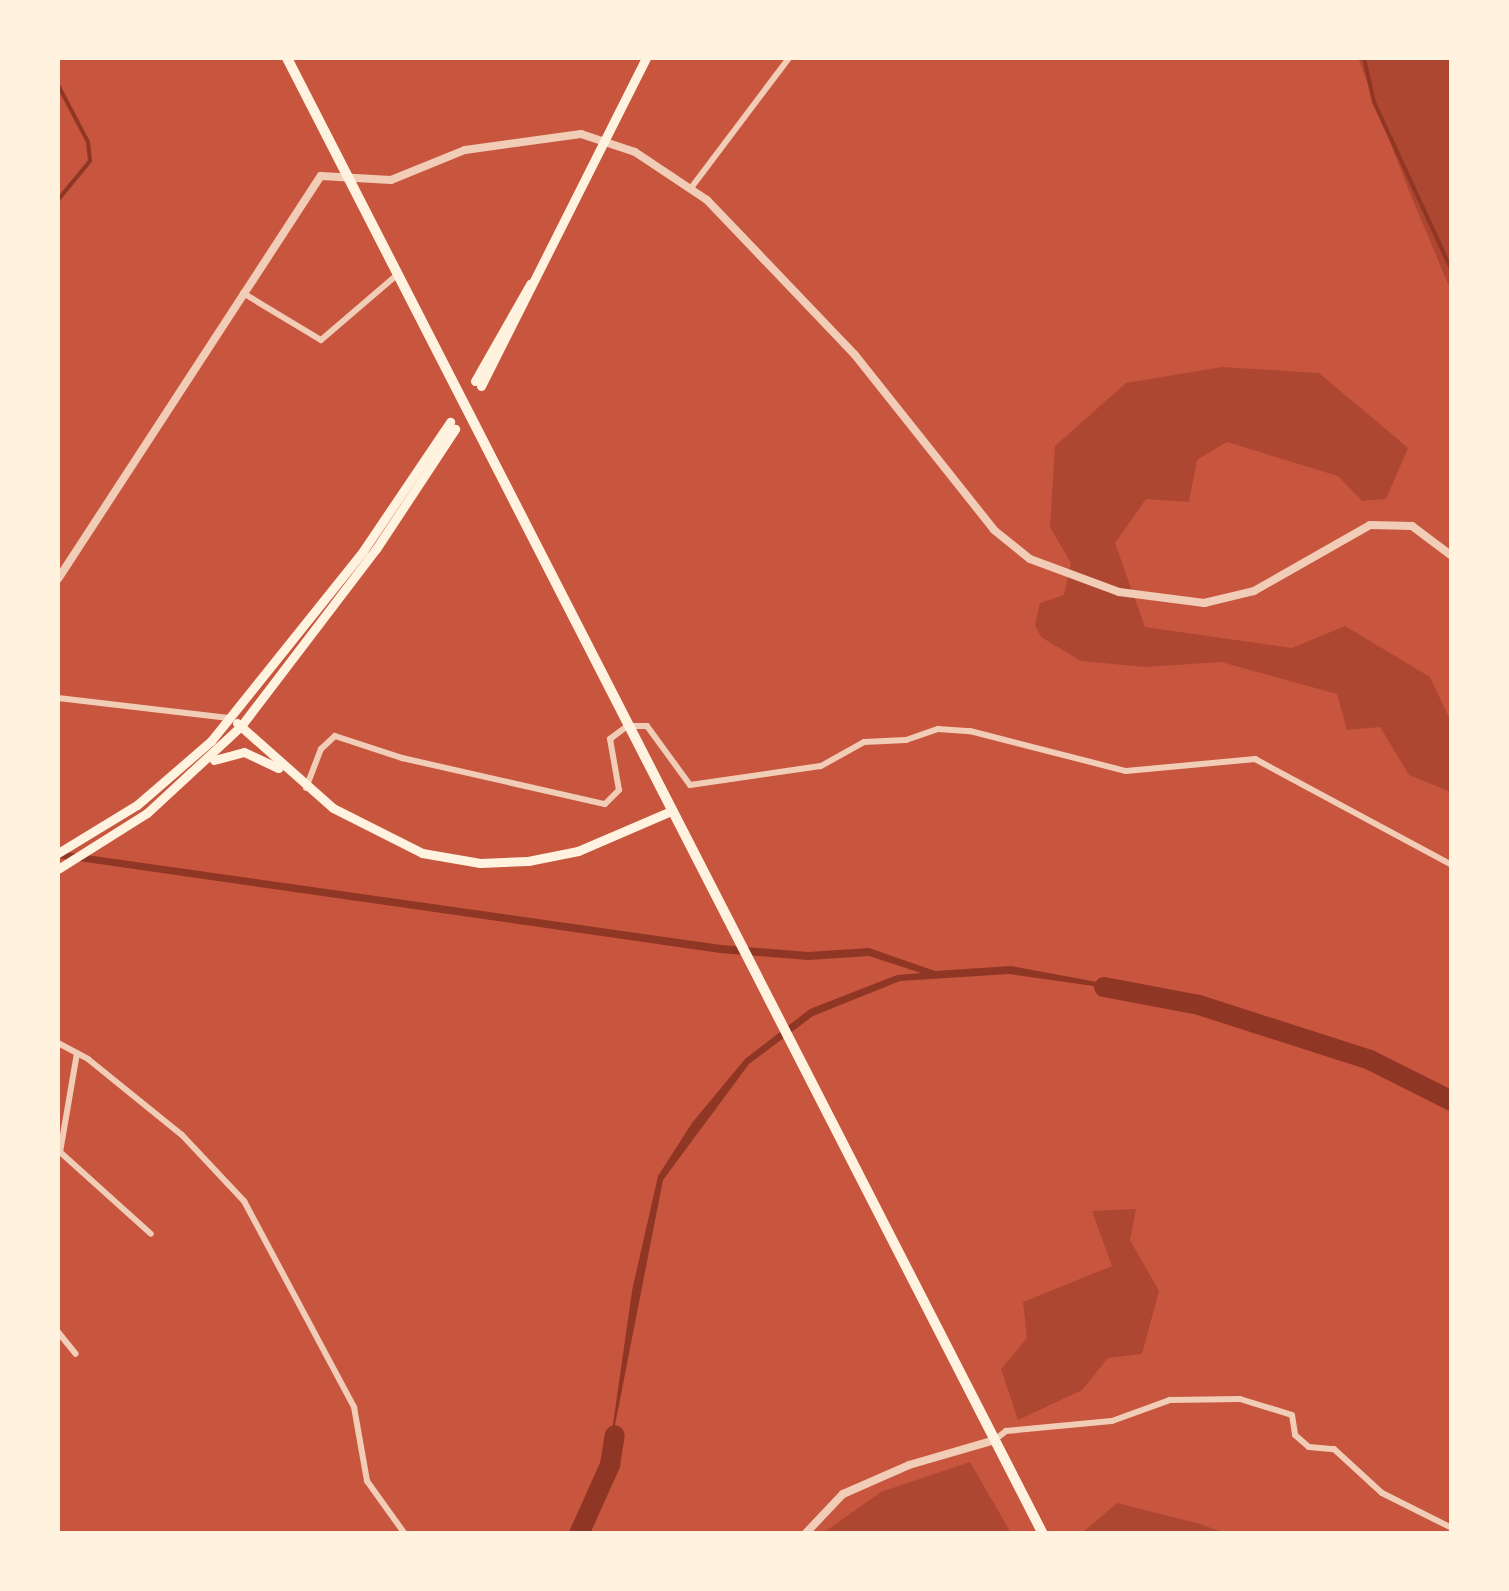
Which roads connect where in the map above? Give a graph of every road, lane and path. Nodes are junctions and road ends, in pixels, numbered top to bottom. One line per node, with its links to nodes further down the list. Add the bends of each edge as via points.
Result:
1 (287, 58): 4 (highway)
2 (646, 58): 8 (main road)
3 (788, 58): 5 (street)
4 (348, 178): 5 (street, via 391,180 465,150 594,135); 6 (highway); 7 (street, via 321,176 314,182)
5 (691, 188): 9 (street, via 791,284 994,530 1030,559 1119,592 1204,602 1254,591 1370,525 1412,526)
6 (398, 274): 7 (street, via 322,340); 14 (highway)
7 (242, 293): 10 (street)
8 (478, 383)
9 (1452, 556)
10 (58, 578)
11 (58, 698): 12 (street, via 207,710)
12 (231, 718): 13 (main road); 13 (main road, via 452,425 376,549); 19 (main road, via 137,805)
13 (241, 726): 15 (main road); 16 (main road)
14 (627, 726): 17 (street, via 610,739 619,790 605,804 402,758 349,735 328,741); 18 (highway); 20 (street, via 648,726 690,785 821,766 864,742 906,740 938,729 1126,771 1254,758)
15 (207, 763): 16 (main road, via 244,752); 21 (main road, via 147,813)
16 (290, 774): 17 (main road)
17 (306, 788): 18 (main road, via 394,843 480,862 578,852)
18 (672, 810): 27 (highway)
19 (58, 853)
20 (1452, 864)
21 (58, 869)
22 (58, 1042): 23 (street)
23 (77, 1053): 24 (street, via 60,1152); 29 (street, via 182,1135 244,1201 354,1407 367,1480)
24 (152, 1234)
25 (58, 1332): 26 (street)
26 (76, 1354)
27 (994, 1440): 28 (street, via 1006,1432 1112,1421 1170,1400 1240,1399 1292,1415 1294,1436 1309,1447 1334,1449 1382,1493); 30 (street, via 909,1464 844,1494); 31 (highway)
28 (1452, 1528)
29 (405, 1534)
30 (806, 1534)
31 (1043, 1534)

